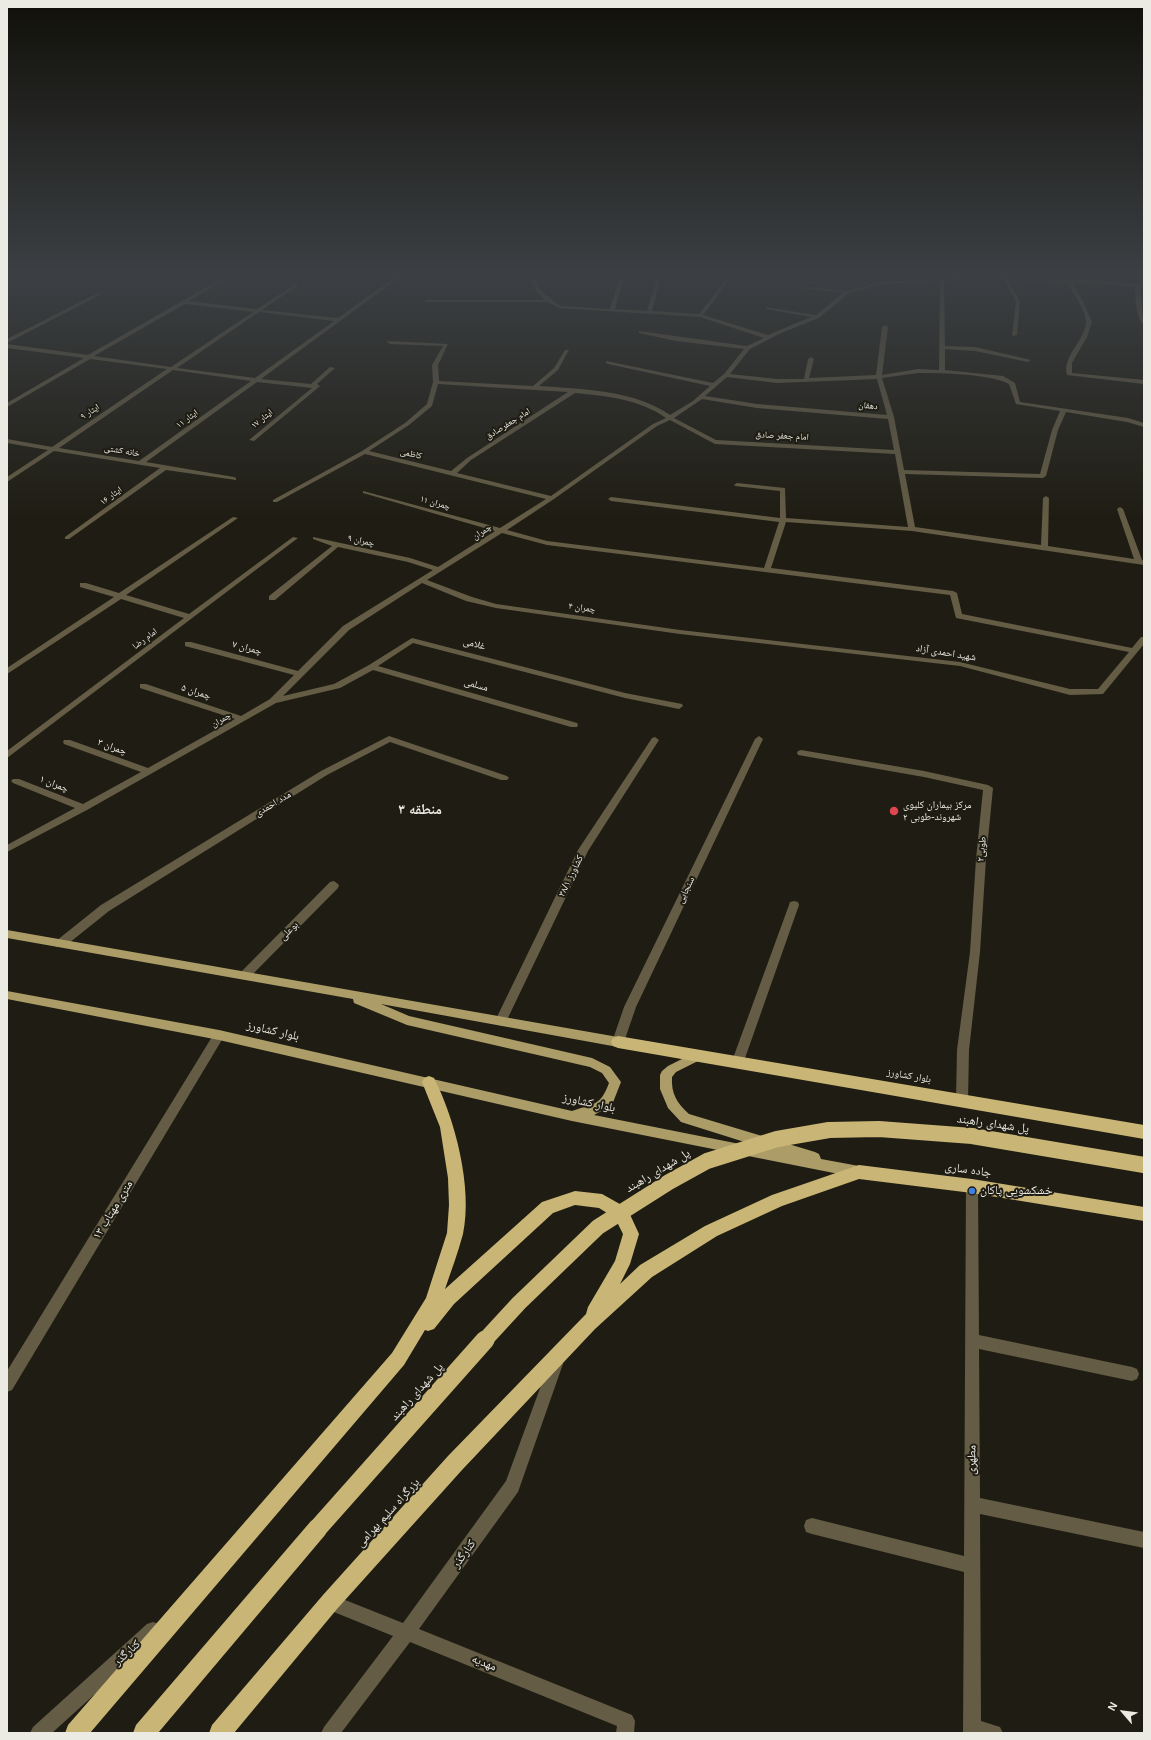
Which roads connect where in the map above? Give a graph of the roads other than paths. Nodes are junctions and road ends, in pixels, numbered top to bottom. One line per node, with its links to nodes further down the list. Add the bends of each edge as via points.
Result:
1 (88, 358): 29 (street)
2 (99, 358): 15 (street)
3 (187, 358): 15 (street, ایثار ۹)
4 (286, 358): 20 (street, ایثار ۱۱)
5 (439, 358): 22 (street, via 435,365)
6 (563, 358): 26 (street, via 556,369)
7 (740, 358): 18 (street, چمران)
8 (881, 358): 19 (street)
9 (942, 358): 17 (street)
10 (1019, 358): 13 (street)
11 (1072, 358): 23 (street, via 1069,374)
12 (810, 359): 21 (street)
13 (1028, 360)
14 (608, 362): 25 (street)
15 (172, 368): 20 (street); 36 (street, ایثار ۹)
16 (332, 368): 24 (street, ایثار ۱۷)
17 (942, 372): 19 (street, via 918,371); 30 (street, via 1003,378 1012,383 1018,403)
18 (726, 375): 21 (street, via 777,381); 25 (street, چمران)
19 (879, 377): 21 (street); 31 (street)
20 (256, 380): 24 (street); 39 (street, ایثار ۱۱)
21 (806, 380)
22 (436, 382): 26 (street, امام جعفر صادق); 37 (street, via 430,405 407,424)
23 (1144, 382)
24 (312, 386): 34 (street, ایثار ۱۷, via 317,386)
25 (714, 386): 28 (street, چمران)
26 (534, 388): 27 (street, امام جعفر صادق)
27 (574, 391): 32 (street, امام جعفر صادق, via 638,401 666,412); 42 (street, امام جعفرصادق, via 469,459)
28 (700, 397): 31 (street, دهقان, via 757,406); 32 (street, چمران)
29 (7, 405)
30 (1064, 410): 33 (street); 41 (street, via 1055,430 1044,476)
31 (891, 417): 38 (street)
32 (670, 418): 38 (street, امام جعفر صادق, via 715,442); 47 (street, چمران, via 655,425)
33 (1144, 425)
34 (252, 440)
35 (7, 441): 36 (street, خانه کشتی)
36 (53, 449): 39 (street, خانه کشتی); 44 (street, ایثار ۹)
37 (364, 452): 42 (street, کاظمی); 50 (street)
38 (898, 452): 41 (street)
39 (141, 463): 40 (street, خانه کشتی)
40 (166, 467): 43 (street, خانه کشتی); 56 (street, ایثار ۱۶)
41 (901, 472): 54 (street)
42 (453, 473): 47 (street, کاظمی)
43 (234, 479)
44 (7, 480)
45 (737, 485): 53 (street, via 783,489)
46 (365, 492): 55 (street, چمران ۱۱)
47 (552, 498): 55 (street, چمران)
48 (1046, 498): 60 (street)
49 (611, 499): 53 (street)
50 (275, 501)
51 (1120, 509): 61 (street)
52 (235, 518): 66 (street)
53 (783, 520): 54 (street); 63 (street)
54 (912, 529): 60 (street)
55 (500, 531): 62 (street, چمران); 63 (street, چمران ۱۱, via 547,543)
56 (67, 538)
57 (294, 538): 68 (street, امام رضا)
58 (315, 538): 59 (street)
59 (337, 545): 62 (street, چمران ۹, via 410,560); 67 (street, چمران ۹)
60 (1044, 547): 61 (street)
61 (1141, 563)
62 (439, 570): 64 (street, چمران)
63 (767, 570): 72 (street, چمران ۱۱, via 953,593 959,616)
64 (422, 581): 70 (street, چمران ۴, via 469,599 496,606); 75 (street, چمران, via 346,628)
65 (83, 586): 66 (street)
66 (118, 596): 68 (street); 74 (street)
67 (272, 598)
68 (190, 617): 85 (street, امام رضا)
69 (1144, 638): 72 (street, شهید احمدی آزاد)
70 (743, 639): 72 (street, شهید احمدی آزاد, via 960,664 1070,692 1100,692)
71 (188, 644): 75 (street, چمران ۷)
72 (1134, 651)
73 (372, 667): 77 (street, غلامی, via 337,686); 78 (street, غلامی, via 412,640 625,695); 80 (street, مسلمی)
74 (7, 672)
75 (300, 674): 77 (street, چمران)
76 (143, 686): 79 (street, چمران ۵)
77 (273, 701): 79 (street, چمران)
78 (679, 706)
79 (243, 718): 86 (street, چمران)
80 (574, 725)
81 (759, 739): 100 (street, سنجابی, via 630,1007)
82 (655, 740): 98 (street, کشاورز ۳۸/۱, via 583,850)
83 (67, 742): 86 (street, چمران ۳)
84 (801, 753): 104 (street, طوبی۲, via 988,788 975,952 963,1050)
85 (7, 755)
86 (149, 772): 89 (street, چمران)
87 (504, 778): 94 (street, مدد احمدی, via 389,739 324,773 105,908)
88 (16, 781): 89 (street, چمران ۱)
89 (84, 808): 90 (street, چمران)
90 (7, 849)
91 (334, 885): 95 (street, بوعلی)
92 (794, 905): 102 (street)
93 (7, 934): 94 (main road, بلوار کشاورز)
94 (60, 944): 95 (main road, بلوار کشاورز)
95 (244, 976): 96 (main road, بلوار کشاورز)
96 (338, 993): 98 (main road, بلوار کشاورز); 105 (main road, via 407,1020 592,1063 606,1070 615,1082 608,1101 594,1110)
97 (7, 994): 99 (main road, بلوار کشاورز)
98 (501, 1021): 100 (main road, بلوار کشاورز)
99 (219, 1035): 103 (main road, بلوار کشاورز); 116 (street, ۱۳ متری مهتاب)
100 (618, 1042): 101 (highway, بلوار کشاورز)
101 (700, 1054): 102 (highway, بلوار کشاورز); 108 (main road, via 666,1075 666,1091 672,1106 686,1118)
102 (738, 1061): 104 (highway, بلوار کشاورز)
103 (429, 1082): 105 (main road, بلوار کشاورز); 114 (highway, via 446,1127 456,1178 455,1233 433,1302)
104 (962, 1100): 106 (highway, بلوار کشاورز)
105 (572, 1116): 108 (main road, بلوار کشاورز)
106 (1144, 1132)
107 (1144, 1165): 127 (highway, پل شهدای راهبند, bridge, via 972,1136 879,1129 829,1130 777,1139 708,1161 669,1182 598,1227 503,1321 318,1528)
108 (859, 1172): 109 (highway, جاده ساری); 111 (highway, via 778,1200 711,1231 646,1271)
109 (972, 1186): 110 (highway, جاده ساری); 112 (street, مطهری)
110 (1144, 1214)
111 (589, 1323): 113 (highway, بزرگراه سلیم بهرامی); 114 (highway, via 622,1264 631,1234 621,1214 602,1201 574,1198 548,1207 521,1230 448,1298)
112 (973, 1341): 115 (street); 117 (street, مطهری)
113 (560, 1354): 122 (highway, بزرگراه سلیم بهرامی, via 455,1463); 123 (street, کنارگذر, via 512,1486)
114 (398, 1359): 121 (highway)
115 (1132, 1374)
116 (7, 1385)
117 (971, 1504): 119 (street); 120 (street, مطهری)
118 (812, 1526): 120 (street)
119 (1144, 1540)
120 (972, 1566): 124 (street, مطهری)
121 (215, 1573): 125 (street, کنارگذر); 126 (highway)
122 (330, 1602): 123 (street, مهدیه); 128 (highway, بزرگراه سلیم بهرامی)
123 (407, 1632): 129 (street, کنارگذر); 130 (street, مهدیه, via 626,1721)
124 (972, 1730): 131 (street)
125 (39, 1733)
126 (76, 1733)
127 (144, 1733)
128 (220, 1733)
129 (330, 1733)
130 (625, 1733)
131 (994, 1733)

